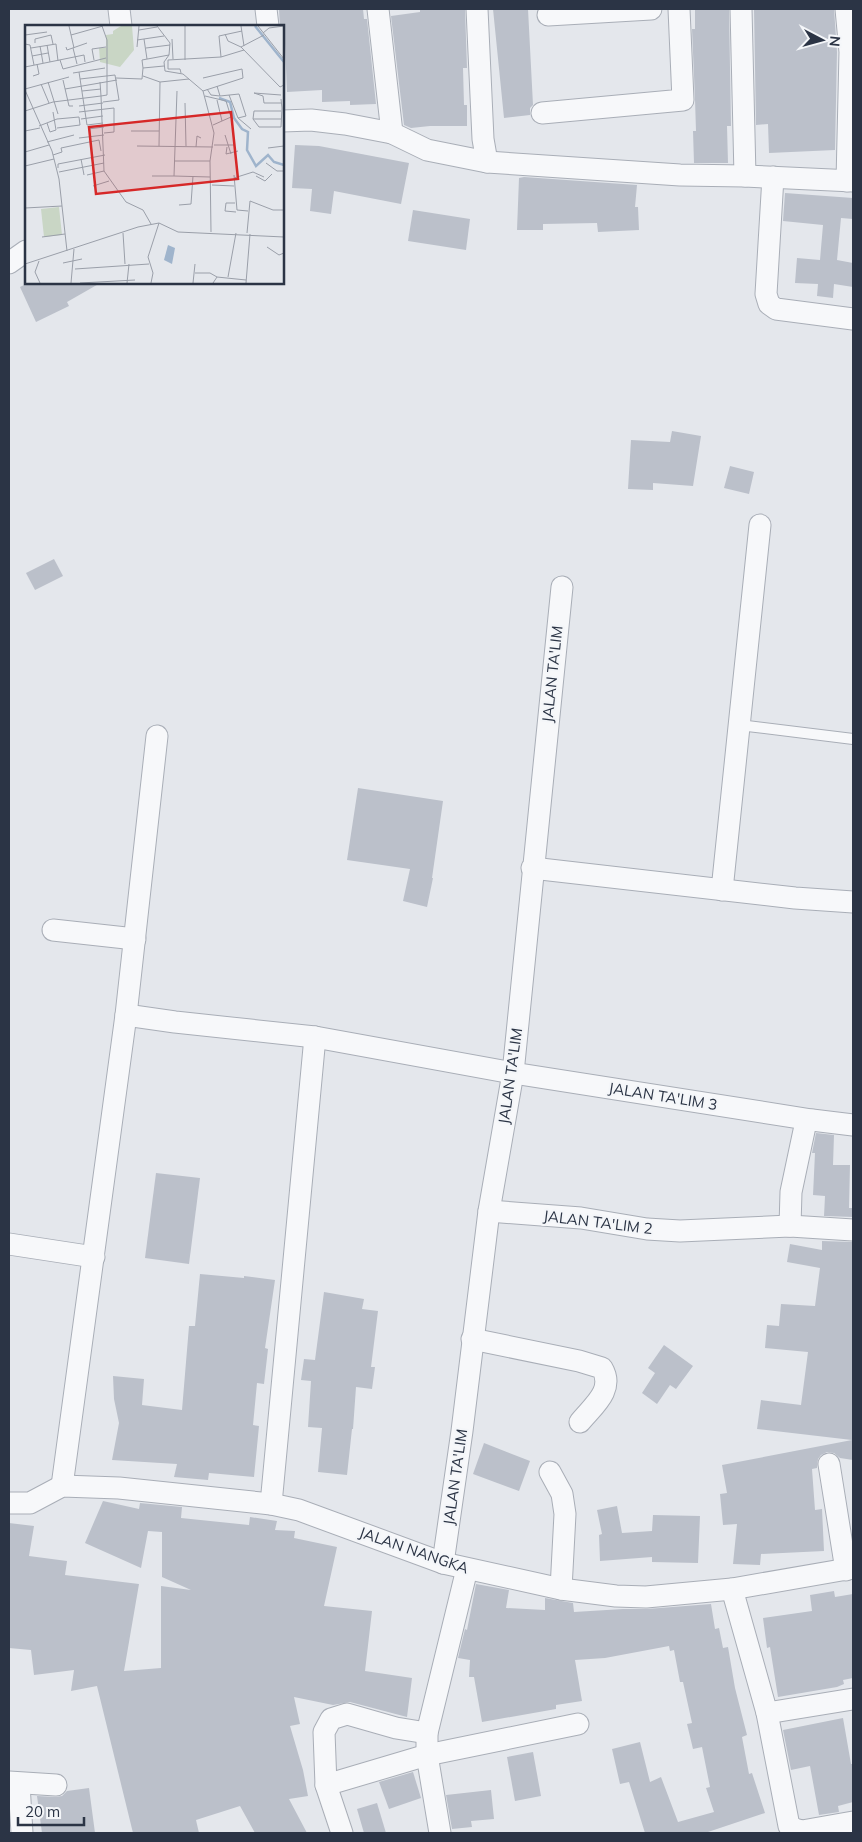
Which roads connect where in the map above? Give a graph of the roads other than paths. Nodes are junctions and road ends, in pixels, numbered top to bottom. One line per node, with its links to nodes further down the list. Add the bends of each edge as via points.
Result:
1 (119, 9): 10 (street)
2 (266, 9): 11 (street)
3 (378, 9): 14 (street)
4 (477, 9): 15 (street)
5 (651, 9): 9 (street)
6 (679, 9): 12 (street, via 682,100)
7 (741, 9): 16 (street)
8 (846, 9): 18 (street, via 850,52)
9 (548, 15)
10 (121, 25)
11 (268, 25)
12 (542, 113)
13 (284, 121): 14 (street, via 311,120)
14 (392, 133): 15 (street, via 427,150)
15 (487, 162): 16 (street, via 680,175)
16 (745, 176): 17 (street)
17 (773, 177): 18 (street); 21 (street, via 766,294 769,304 776,309)
18 (850, 181)
19 (25, 252): 20 (street)
20 (9, 263)
21 (853, 319)
22 (760, 526): 24 (street)
23 (562, 588): 27 (street, JALAN TA'LIM)
24 (739, 725): 26 (lane); 28 (street)
25 (157, 736): 31 (street)
26 (853, 738)
27 (532, 868): 28 (street); 34 (street, JALAN TA'LIM)
28 (722, 890): 29 (street)
29 (853, 902)
30 (53, 930): 31 (street)
31 (135, 939): 32 (street)
32 (126, 1015): 33 (street, JALAN TA'LIM 3); 41 (street)
33 (315, 1038): 34 (street, JALAN TA'LIM 3); 48 (street)
34 (513, 1073): 35 (street, JALAN TA'LIM 3); 37 (street, JALAN TA'LIM)
35 (812, 1120): 36 (street, JALAN TA'LIM 3); 38 (street, via 805,1126 794,1178)
36 (853, 1125)
37 (489, 1211): 38 (street, JALAN TA'LIM 2, via 581,1218 680,1231); 42 (street, JALAN TA'LIM)
38 (790, 1226): 39 (street, JALAN TA'LIM 2)
39 (853, 1230)
40 (9, 1244): 41 (street)
41 (94, 1257): 46 (street)
42 (472, 1339): 43 (street, via 602,1368 606,1374 605,1393); 49 (street, JALAN TA'LIM)
43 (580, 1422)
44 (829, 1464): 51 (street)
45 (550, 1472): 52 (street, via 562,1494 565,1514)
46 (62, 1486): 47 (street, JALAN NANGKA, via 30,1503); 48 (street, JALAN NANGKA, via 119,1488)
47 (9, 1503)
48 (271, 1504): 49 (street, JALAN NANGKA, via 299,1510)
49 (443, 1563): 50 (street, JALAN NANGKA)
50 (467, 1569): 52 (street, JALAN NANGKA); 57 (street)
51 (850, 1569): 53 (street, JALAN NANGKA)
52 (560, 1589): 53 (street, JALAN NANGKA, via 646,1597)
53 (732, 1589): 55 (street)
54 (853, 1699): 55 (street)
55 (767, 1713): 62 (street, via 789,1826 802,1831)
56 (578, 1724): 58 (street)
57 (427, 1733): 58 (street); 61 (street, via 346,1714 331,1719 324,1732)
58 (427, 1755): 61 (street); 65 (street)
59 (14, 1783): 60 (street); 63 (street)
60 (56, 1785)
61 (326, 1785): 64 (street)
62 (853, 1822)
63 (22, 1833)
64 (342, 1833)
65 (440, 1833)

